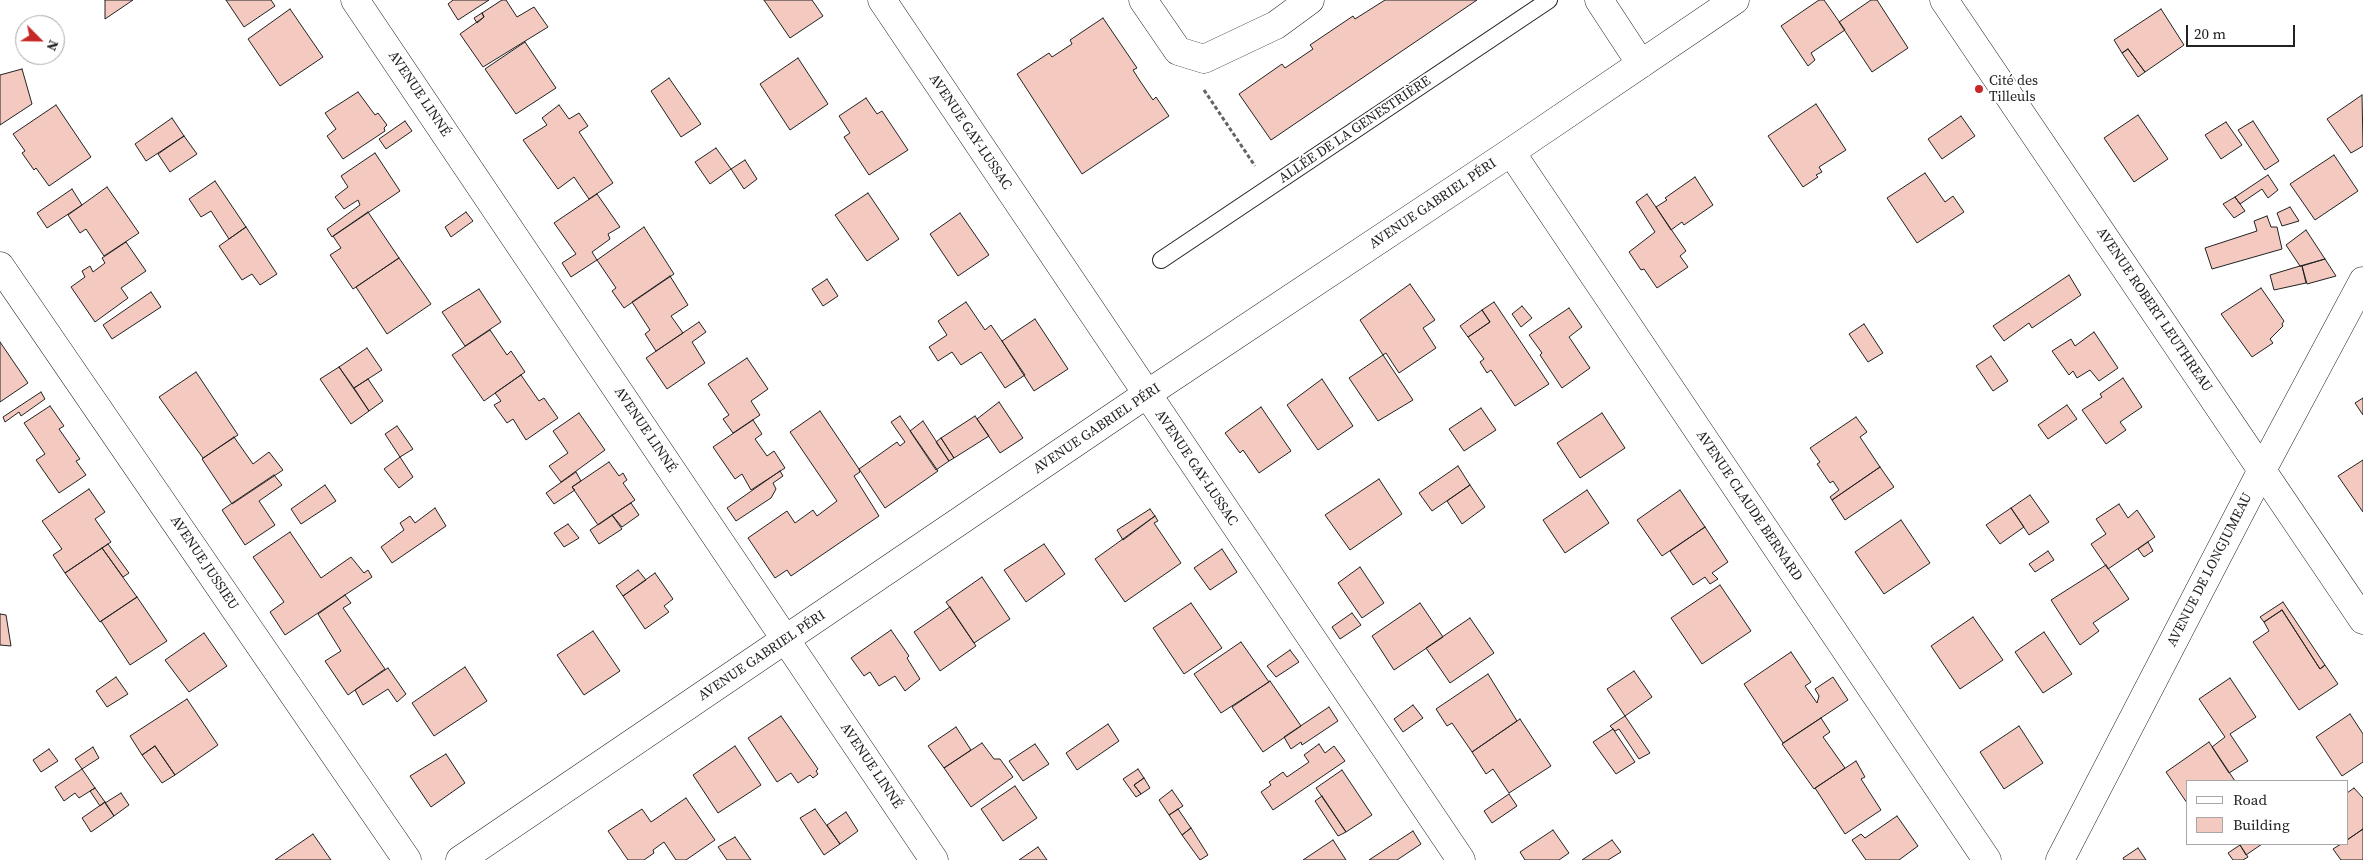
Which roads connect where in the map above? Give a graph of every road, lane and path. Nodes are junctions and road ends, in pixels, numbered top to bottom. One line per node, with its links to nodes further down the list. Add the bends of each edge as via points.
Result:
1 (355, 0): 19 (street, AVENUE LINNÉ)
2 (882, 0): 16 (street, AVENUE GAY-LUSSAC)
3 (1143, 0): 9 (street)
4 (1310, 0): 9 (street, via 1276,24 1204,59)
5 (1549, 0): 12 (lane, ALLÉE DE LA GENESTRIÈRE)
6 (1599, 0): 10 (street)
7 (1735, 0): 10 (street, AVENUE GABRIEL PÉRI)
8 (1944, 0): 17 (street, AVENUE ROBERT LEUTHREAU)
9 (1178, 51): 12 (path)
10 (1641, 64): 11 (street, AVENUE GABRIEL PÉRI)
11 (1511, 152): 16 (street, AVENUE GABRIEL PÉRI); 24 (street, AVENUE CLAUDE BERNARD)
12 (1269, 188): 13 (lane, ALLÉE DE LA GENESTRIÈRE)
13 (1161, 260)
14 (0, 266): 20 (street, AVENUE JUSSIEU)
15 (2363, 280): 17 (street, AVENUE DE LONGJUMEAU)
16 (1147, 394): 19 (street, AVENUE GABRIEL PÉRI); 23 (street, AVENUE GAY-LUSSAC)
17 (2262, 470): 18 (street, AVENUE ROBERT LEUTHREAU); 25 (street, AVENUE DE LONGJUMEAU)
18 (2363, 620)
19 (786, 639): 21 (street, AVENUE GABRIEL PÉRI); 22 (street, AVENUE LINNÉ)
20 (407, 860)
21 (460, 860)
22 (934, 860)
23 (1461, 860)
24 (1987, 860)
25 (2060, 860)

